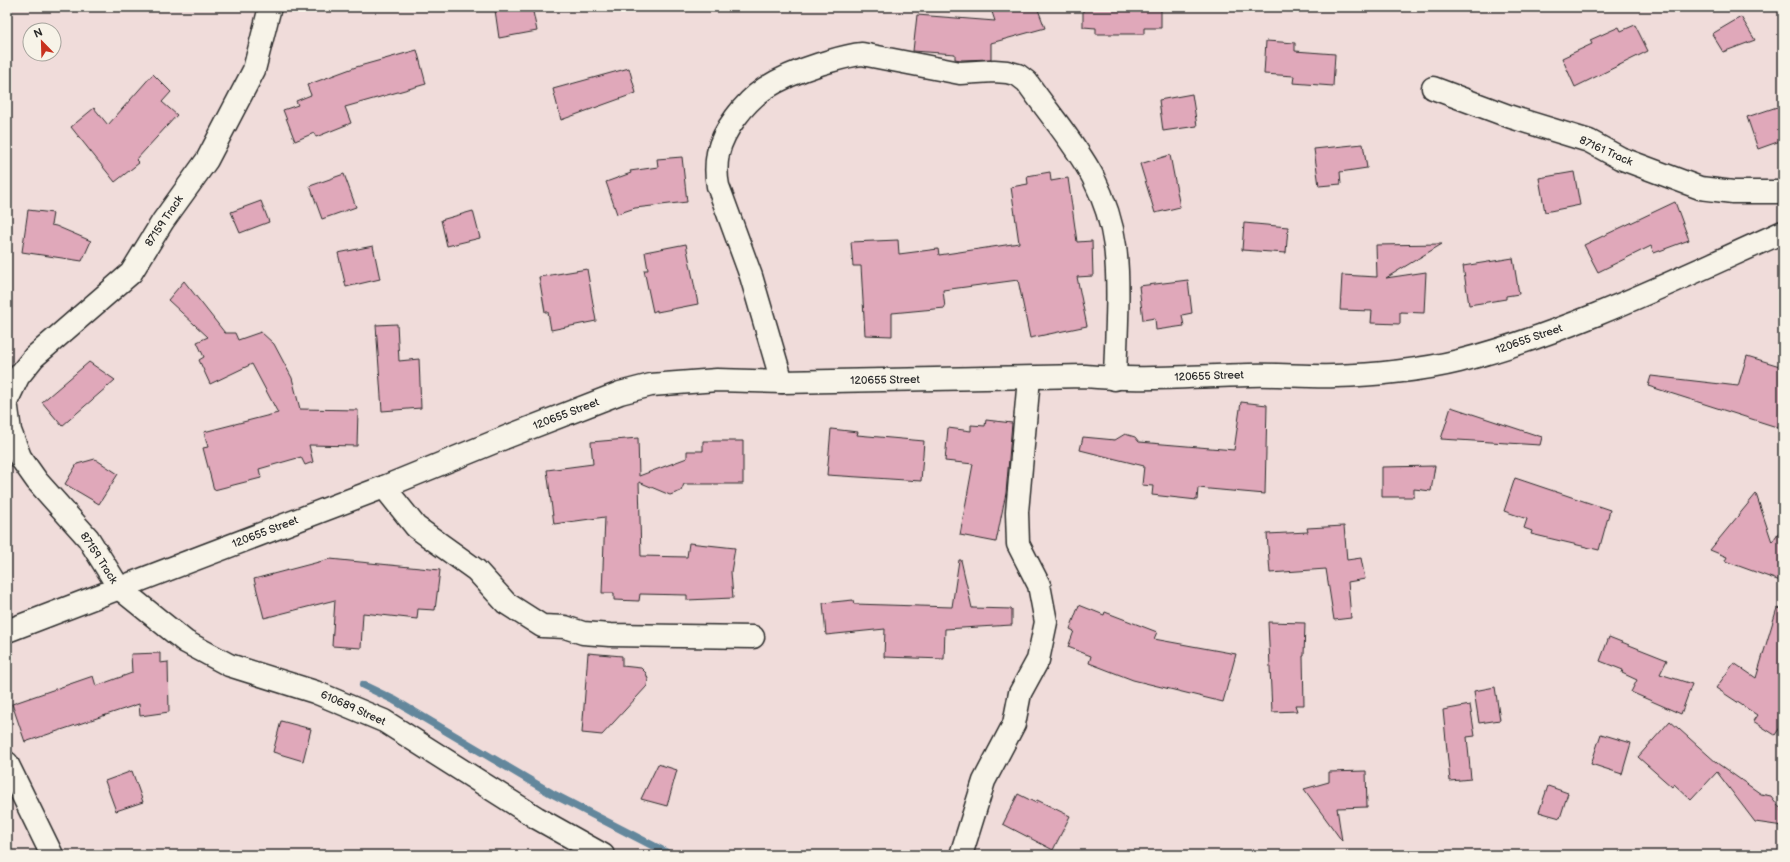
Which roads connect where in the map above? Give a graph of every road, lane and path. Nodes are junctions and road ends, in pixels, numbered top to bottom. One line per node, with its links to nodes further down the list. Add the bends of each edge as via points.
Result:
1 (270, 7): 8 (street, 87159 Track, via 254,70 207,160 163,221 131,273 34,357 18,377)
2 (1433, 88): 3 (street, 87161 Track, via 1589,142 1620,158 1700,188 1733,192)
3 (1783, 192)
4 (1783, 232): 6 (street, 120655 Street, via 1560,328 1456,362 1399,371 1336,376 1251,375)
5 (1029, 378): 6 (street, 120655 Street, via 1085,376); 7 (street, 120655 Street); 17 (street, via 1017,512 1018,544 1039,585 1046,622 1038,660 1020,693 1014,724 984,781)
6 (1115, 379): 7 (street, via 1117,266 1115,244 1108,217 1093,177 1079,153 1027,82 1018,75 1006,72 960,72 862,54 801,71 764,89 740,111 718,152 718,186 751,276)
7 (782, 382): 10 (street, 120655 Street, via 717,380 651,385 620,393)
8 (7, 400)
9 (7, 408): 11 (street, 87159 Track, via 10,431 20,457 88,538)
10 (384, 487): 11 (street, 120655 Street); 13 (street, via 416,527 476,570 506,603 542,626 565,627 583,633 610,635)
11 (119, 588): 12 (street, 120655 Street); 16 (street, 610689 Street, via 186,642 230,665 315,692 384,721 537,818)
12 (7, 631)
13 (753, 637)
14 (7, 763): 15 (street)
15 (52, 855)
16 (603, 855)
17 (961, 855)

